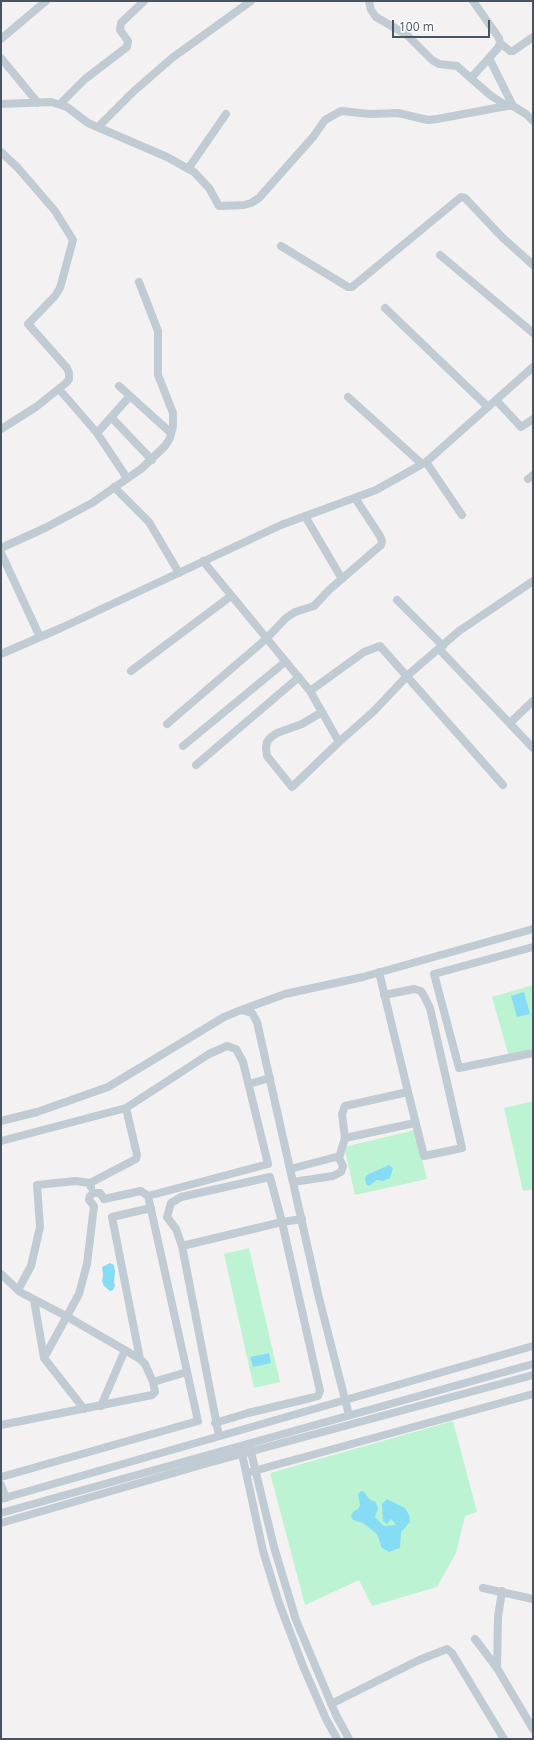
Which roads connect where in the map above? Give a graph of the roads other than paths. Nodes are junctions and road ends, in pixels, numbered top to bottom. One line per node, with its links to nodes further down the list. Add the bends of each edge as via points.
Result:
1 (46, 1): 7 (street)
2 (144, 1): 14 (street, via 121,23 120,30 128,41 127,47 85,79)
3 (251, 1): 18 (street, via 172,58)
4 (369, 1): 11 (street, via 376,17 407,35 432,60 439,64 457,66)
5 (473, 1): 8 (street)
6 (533, 37): 8 (street, via 513,51)
7 (1, 39)
8 (500, 43): 10 (street)
9 (1, 58): 12 (street)
10 (489, 58): 11 (street); 15 (street)
11 (471, 78): 15 (street)
12 (38, 103): 13 (street); 14 (street)
13 (1, 104)
14 (60, 104): 18 (street)
15 (510, 106): 17 (street, via 526,114); 21 (street, via 428,120 398,112 336,112 325,120 259,198 244,205 219,206 203,179)
16 (226, 114): 21 (street)
17 (533, 121)
18 (98, 127): 21 (street)
19 (4, 155): 20 (street); 30 (street, via 55,211 73,240 56,296 28,324 69,373 66,383)
20 (1, 165)
21 (188, 169)
22 (281, 246): 24 (street, via 348,287 352,287 461,197 465,198 496,232)
23 (440, 255): 27 (street)
24 (533, 265)
25 (139, 282): 39 (street, via 158,331 157,370 173,413)
26 (385, 308): 34 (street)
27 (533, 333)
28 (533, 367): 33 (street)
29 (119, 386): 31 (street)
30 (59, 389): 37 (street); 38 (street)
31 (130, 396): 35 (street); 39 (street)
32 (348, 397): 41 (street)
33 (496, 400): 34 (street); 36 (street, via 521,427)
34 (488, 407): 41 (street)
35 (111, 417): 38 (street); 40 (street)
36 (533, 419)
37 (1, 429)
38 (97, 433): 42 (street)
39 (171, 434): 40 (street, via 165,446)
40 (152, 460): 42 (street)
41 (424, 463): 44 (street, via 376,490); 45 (street)
42 (127, 478): 43 (street)
43 (114, 487): 47 (street, via 85,507); 50 (street, via 149,522)
44 (355, 498): 46 (street); 51 (street, via 382,541)
45 (462, 515)
46 (305, 516): 49 (street); 51 (street)
47 (1, 548)
48 (1, 553): 55 (street)
49 (203, 561): 50 (street); 53 (street)
50 (180, 573): 55 (street)
51 (342, 579): 56 (street, via 314,606 286,618)
52 (533, 581): 57 (street, via 458,631)
53 (231, 596): 56 (street); 60 (street)
54 (397, 600): 57 (street)
55 (40, 637): 58 (street)
56 (266, 639): 59 (street); 67 (street)
57 (441, 648): 61 (street); 66 (street)
58 (1, 654)
59 (285, 662): 62 (street); 69 (street)
60 (131, 671)
61 (408, 675): 63 (street, via 382,646 377,645); 68 (street); 72 (street)
62 (299, 677): 63 (street); 71 (street)
63 (310, 691): 65 (street)
64 (533, 701): 66 (street)
65 (322, 712): 68 (street); 68 (street, via 302,724 272,736 266,748 267,756 293,788)
66 (510, 723): 70 (street)
67 (167, 724)
68 (339, 742)
69 (183, 746)
70 (533, 748)
71 (196, 765)
72 (503, 785)
73 (533, 929): 75 (street)
74 (533, 947): 78 (street, via 434,974 459,1068)
75 (379, 972): 76 (street); 77 (street, via 285,994)
76 (384, 995): 81 (street); 84 (street, via 414,989 421,991 424,996 430,1008 462,1148 424,1156)
77 (241, 1010): 79 (street, via 252,1013 257,1022); 83 (street, via 224,1017 108,1087 37,1112)
78 (533, 1053)
79 (270, 1078): 80 (street); 88 (street)
80 (249, 1084): 82 (street, via 243,1062 236,1049 227,1046 209,1054); 92 (street, via 268,1164)
81 (408, 1092): 84 (street); 85 (street, via 345,1106 342,1114)
82 (126, 1108): 86 (street); 90 (street, via 136,1159)
83 (1, 1121)
84 (415, 1123): 85 (street)
85 (345, 1138): 87 (street)
86 (1, 1141)
87 (340, 1158): 88 (street, via 331,1157); 89 (street, via 342,1170 338,1174)
88 (290, 1169): 89 (street)
89 (294, 1182): 96 (street)
90 (90, 1183): 91 (street); 100 (street, via 75,1181 37,1185 40,1228 31,1266)
91 (93, 1193): 93 (street, via 100,1193); 94 (street, via 89,1200)
92 (148, 1196): 93 (street, via 141,1191); 95 (street)
93 (104, 1199): 94 (street, via 101,1206)
94 (94, 1206): 102 (street, via 87,1264 79,1294)
95 (151, 1208): 106 (street, via 112,1217); 108 (street)
96 (302, 1219): 97 (street); 112 (street)
97 (282, 1222): 98 (street); 98 (street, via 270,1177 181,1197 171,1203 167,1217 176,1229); 115 (street, via 320,1391 318,1396)
98 (182, 1246): 117 (street)
99 (1, 1274): 100 (street)
100 (18, 1290): 101 (street)
101 (34, 1300): 102 (street); 105 (street)
102 (66, 1316): 104 (street); 105 (street)
103 (533, 1346): 112 (street)
104 (125, 1350): 106 (street); 113 (street)
105 (44, 1358): 114 (street)
106 (140, 1359): 110 (street, via 145,1364)
107 (533, 1364): 116 (street)
108 (187, 1372): 110 (street); 127 (street, via 198,1421)
109 (533, 1375): 123 (street)
110 (152, 1382): 113 (street, via 155,1392 152,1395)
111 (533, 1394): 125 (street)
112 (345, 1400): 116 (street); 118 (street)
113 (101, 1406): 114 (street)
114 (84, 1409): 119 (street)
115 (262, 1409): 117 (street); 118 (street)
116 (349, 1415): 121 (street)
117 (215, 1423): 120 (street)
118 (266, 1423): 120 (street)
119 (1, 1425)
120 (219, 1436): 129 (street)
121 (249, 1443): 122 (street); 123 (street)
122 (240, 1445): 124 (street); 130 (street)
123 (251, 1452): 124 (street); 125 (street)
124 (242, 1454): 126 (street); 131 (street)
125 (256, 1470): 126 (street); 137 (street, via 274,1547 296,1620)
126 (246, 1474): 139 (street, via 263,1551 279,1603 326,1720)
127 (1, 1477)
128 (1, 1485): 129 (street)
129 (3, 1498)
130 (1, 1513)
131 (1, 1523)
132 (483, 1588): 133 (street)
133 (502, 1591): 134 (street); 136 (street, via 498,1617)
134 (533, 1598)
135 (475, 1639): 136 (street)
136 (497, 1668): 138 (street)
137 (331, 1704): 140 (street); 141 (street, via 419,1660 447,1649)
138 (533, 1729)
139 (337, 1739)
140 (349, 1739)
141 (504, 1739)

